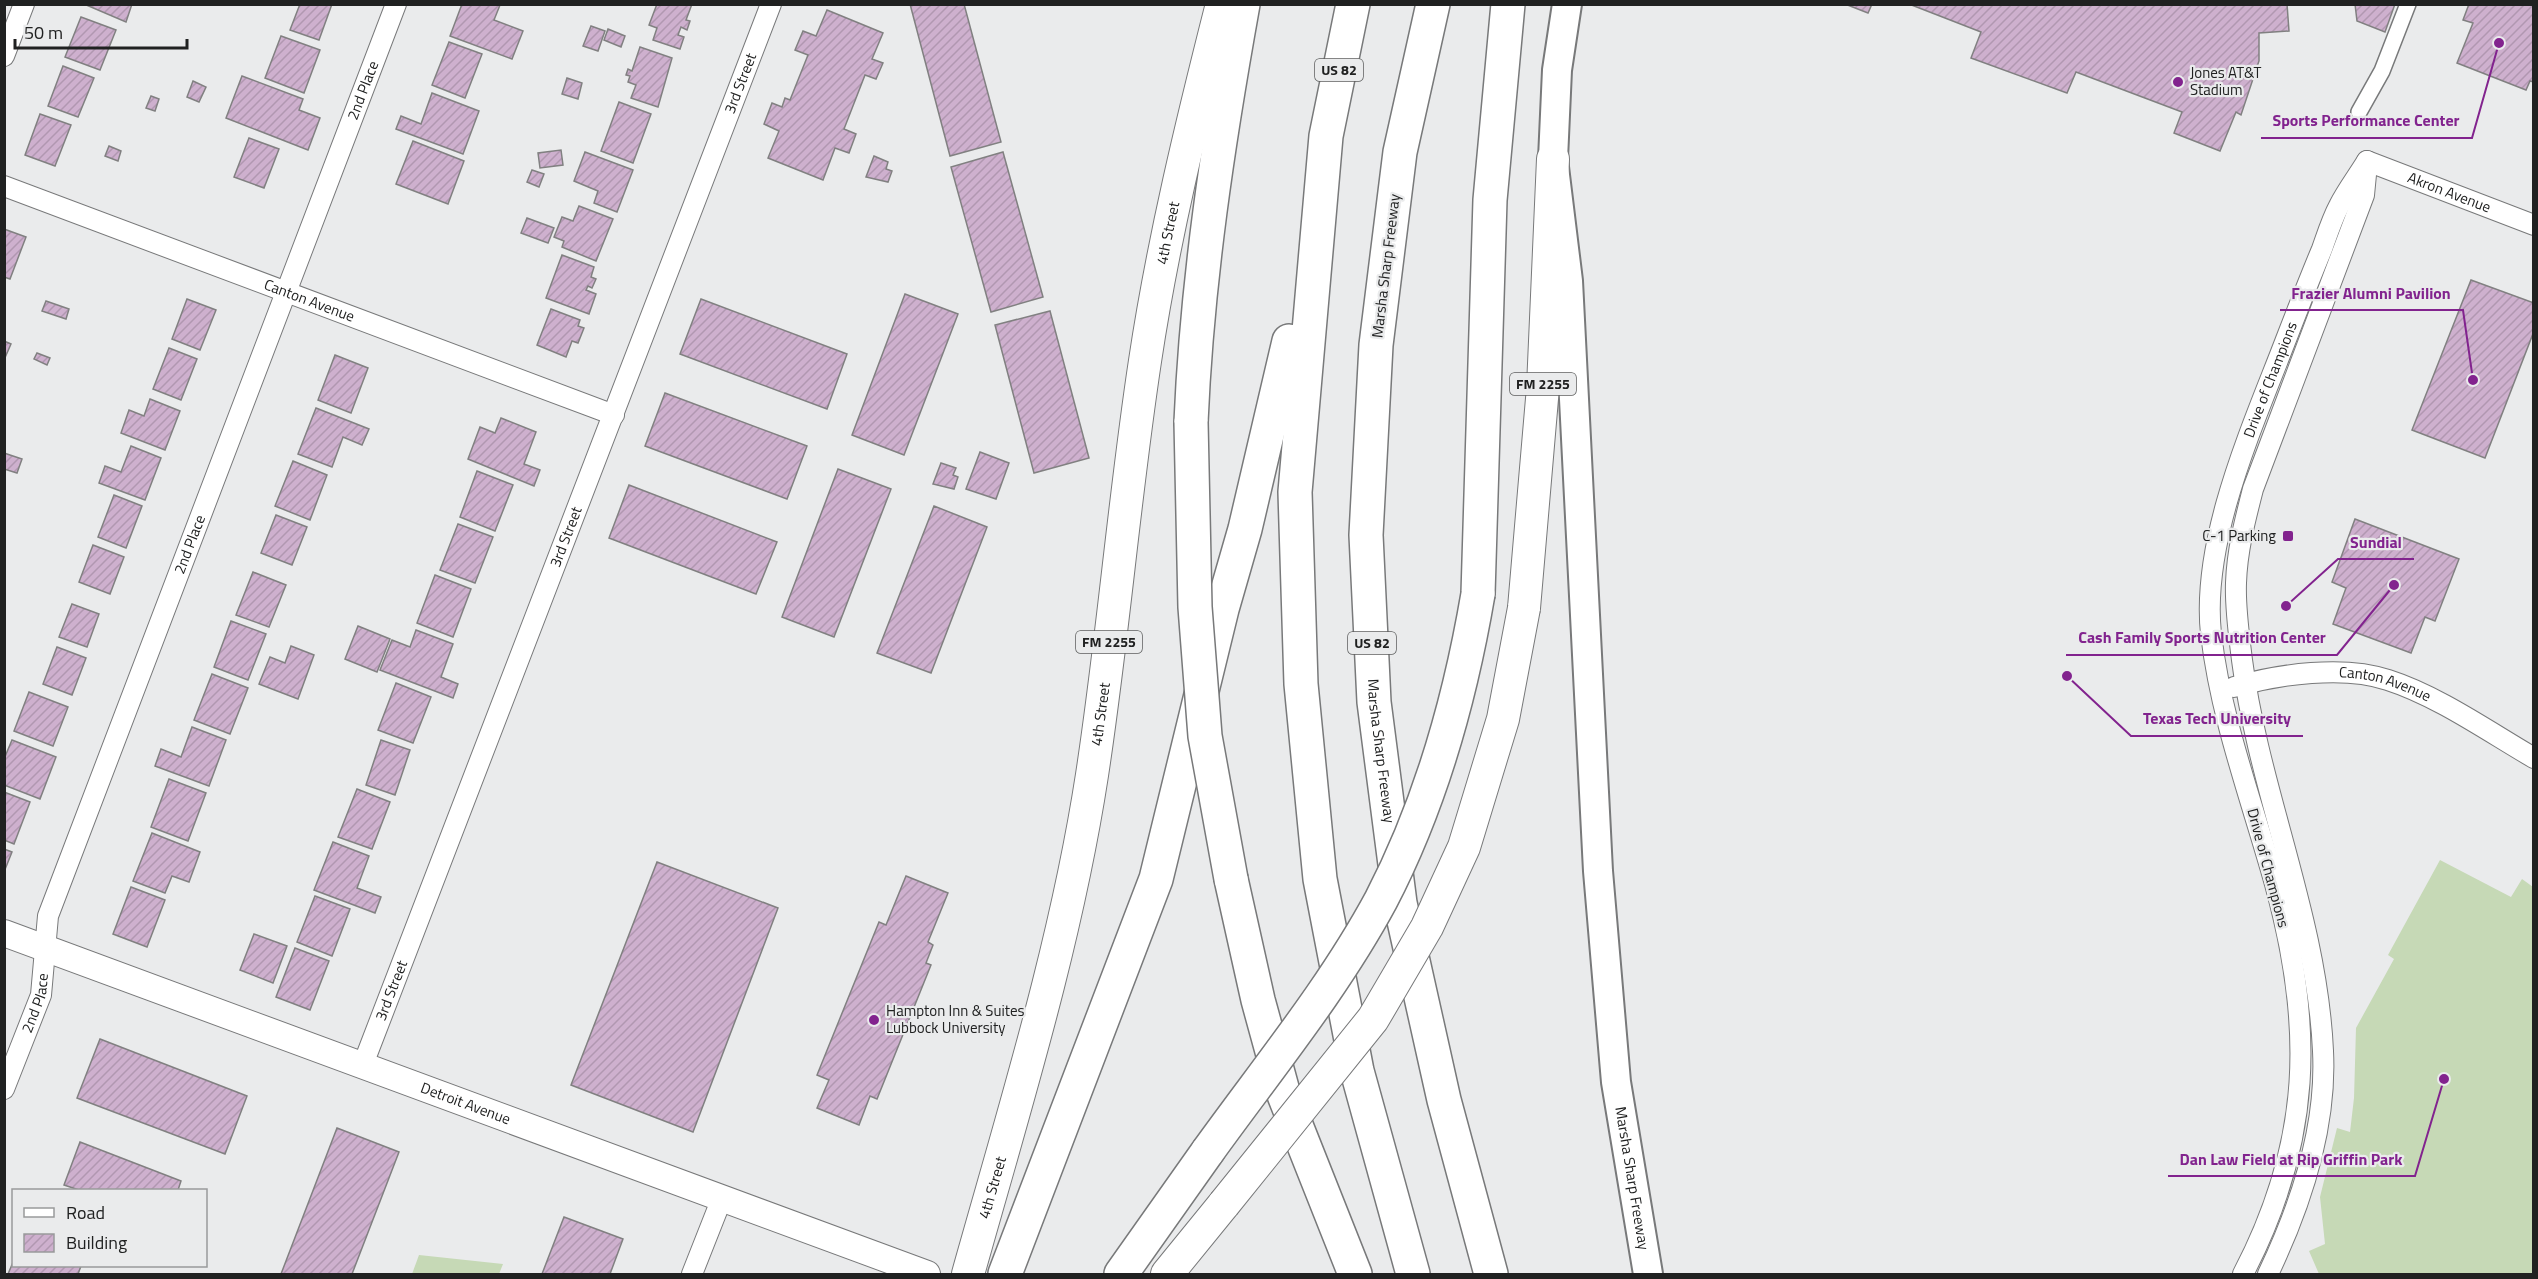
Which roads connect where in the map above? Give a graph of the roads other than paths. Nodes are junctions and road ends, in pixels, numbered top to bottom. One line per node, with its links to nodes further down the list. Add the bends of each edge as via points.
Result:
1 (24, 4): 11 (street)
2 (396, 4): 18 (street, 2nd Place)
3 (771, 4): 19 (street, 3rd Street)
4 (1222, 4): 30 (main road, 4th Street / FM 2255, via 1185,154 1154,305 1124,504 1092,776 1066,913)
5 (1243, 4): 34 (highway, bridge, via 1204,242 1194,335 1191,422 1195,607 1205,736 1231,879 1284,1095)
6 (1353, 4): 13 (highway, US 82)
7 (1433, 4): 36 (highway, Marsha Sharp Freeway / US 82, via 1399,164 1376,345 1366,535 1374,702 1400,903 1444,1100)
8 (1508, 4): 32 (highway, bridge, via 1490,200 1478,594 1467,662 1432,786 1381,900 1329,985)
9 (1567, 4): 14 (main road, Marsha Sharp Freeway, via 1557,70)
10 (2408, 4): 12 (street, via 2382,71)
11 (4, 56)
12 (2359, 112)
13 (1326, 136): 31 (highway, via 1283,372 1156,879); 35 (highway, US 82, via 1295,492 1300,684 1320,879 1357,1071)
14 (1553, 159): 33 (main road, FM 2255, bridge, via 1543,387 1524,608 1503,719 1464,847 1427,927 1373,1019); 37 (main road, Marsha Sharp Freeway, via 1568,281 1607,988 1616,1082)
15 (2367, 161): 17 (street, Akron Avenue); 20 (street, Drive of Champions, via 2364,195 2253,489 2243,525 2236,583); 21 (street, Drive of Champions, via 2338,206 2232,486 2212,582 2211,632)
16 (4, 186): 18 (street, Canton Avenue)
17 (2534, 225)
18 (287, 293): 19 (street, Canton Avenue); 24 (street, 2nd Place, via 48,916)
19 (614, 415): 25 (street, 3rd Street)
20 (2245, 683): 21 (street, Canton Avenue); 22 (street, Canton Avenue, via 2331,672 2388,680); 39 (street, Drive of Champions, via 2310,946 2323,1053 2312,1151 2298,1203)
21 (2221, 691): 38 (street, Drive of Champions, via 2283,918 2302,1026 2295,1136 2272,1214)
22 (2534, 758)
23 (4, 933): 24 (street, Detroit Avenue)
24 (45, 949): 25 (street, Detroit Avenue); 26 (street, 2nd Place, via 41,994)
25 (362, 1067): 27 (street, Detroit Avenue)
26 (4, 1089)
27 (722, 1198): 28 (street); 29 (street, Detroit Avenue)
28 (693, 1275)
29 (927, 1275)
30 (968, 1275)
31 (1005, 1275)
32 (1120, 1275)
33 (1167, 1275)
34 (1355, 1275)
35 (1413, 1275)
36 (1491, 1275)
37 (1648, 1275)
38 (2243, 1275)
39 (2268, 1275)

